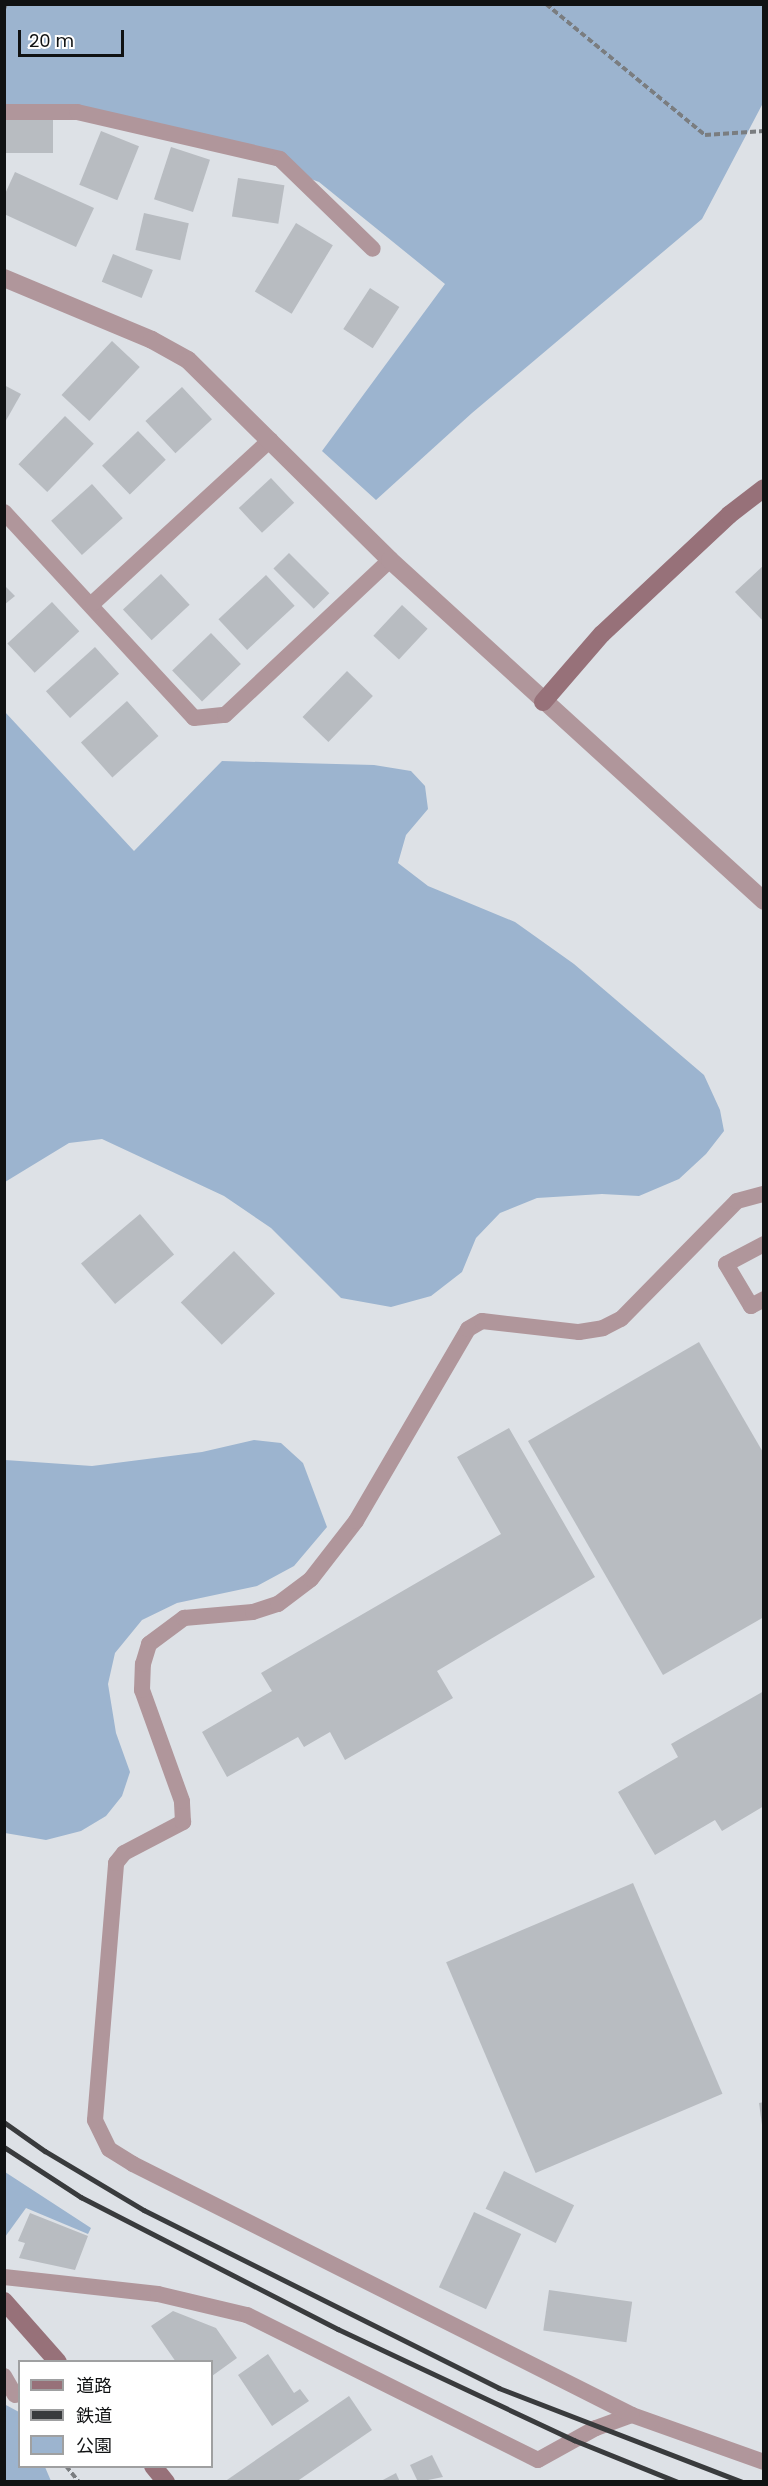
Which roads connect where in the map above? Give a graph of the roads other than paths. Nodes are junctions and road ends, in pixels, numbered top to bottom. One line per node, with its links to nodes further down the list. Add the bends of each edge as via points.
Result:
1 (4, 112): 2 (lane, via 77,112 280,159)
2 (373, 249)
3 (4, 278): 4 (street, via 152,340 188,360)
4 (270, 440): 7 (street); 8 (lane)
5 (764, 488): 9 (street, via 729,515 603,634)
6 (4, 512): 8 (lane)
7 (390, 560): 8 (lane, via 225,715 194,718); 9 (street)
8 (93, 603)
9 (543, 702): 10 (street)
10 (764, 901)
11 (764, 1194): 19 (lane, via 737,1201 621,1319 603,1328 579,1332 482,1321 468,1329 356,1521 311,1579 278,1604 253,1612 184,1618 149,1644 142,1690 182,1801 183,1822 124,1853 116,1863 95,2120 109,2149)
12 (764, 1244): 13 (lane, via 726,1264 751,1306)
13 (764, 1299)
14 (4, 2277): 19 (lane, via 158,2295 247,2315 538,2460 596,2428)
15 (4, 2301): 16 (street)
16 (57, 2360)
17 (4, 2376): 18 (lane)
18 (15, 2396)
19 (632, 2415): 20 (lane)
20 (764, 2462)
21 (155, 2468): 22 (street)
22 (166, 2481)

